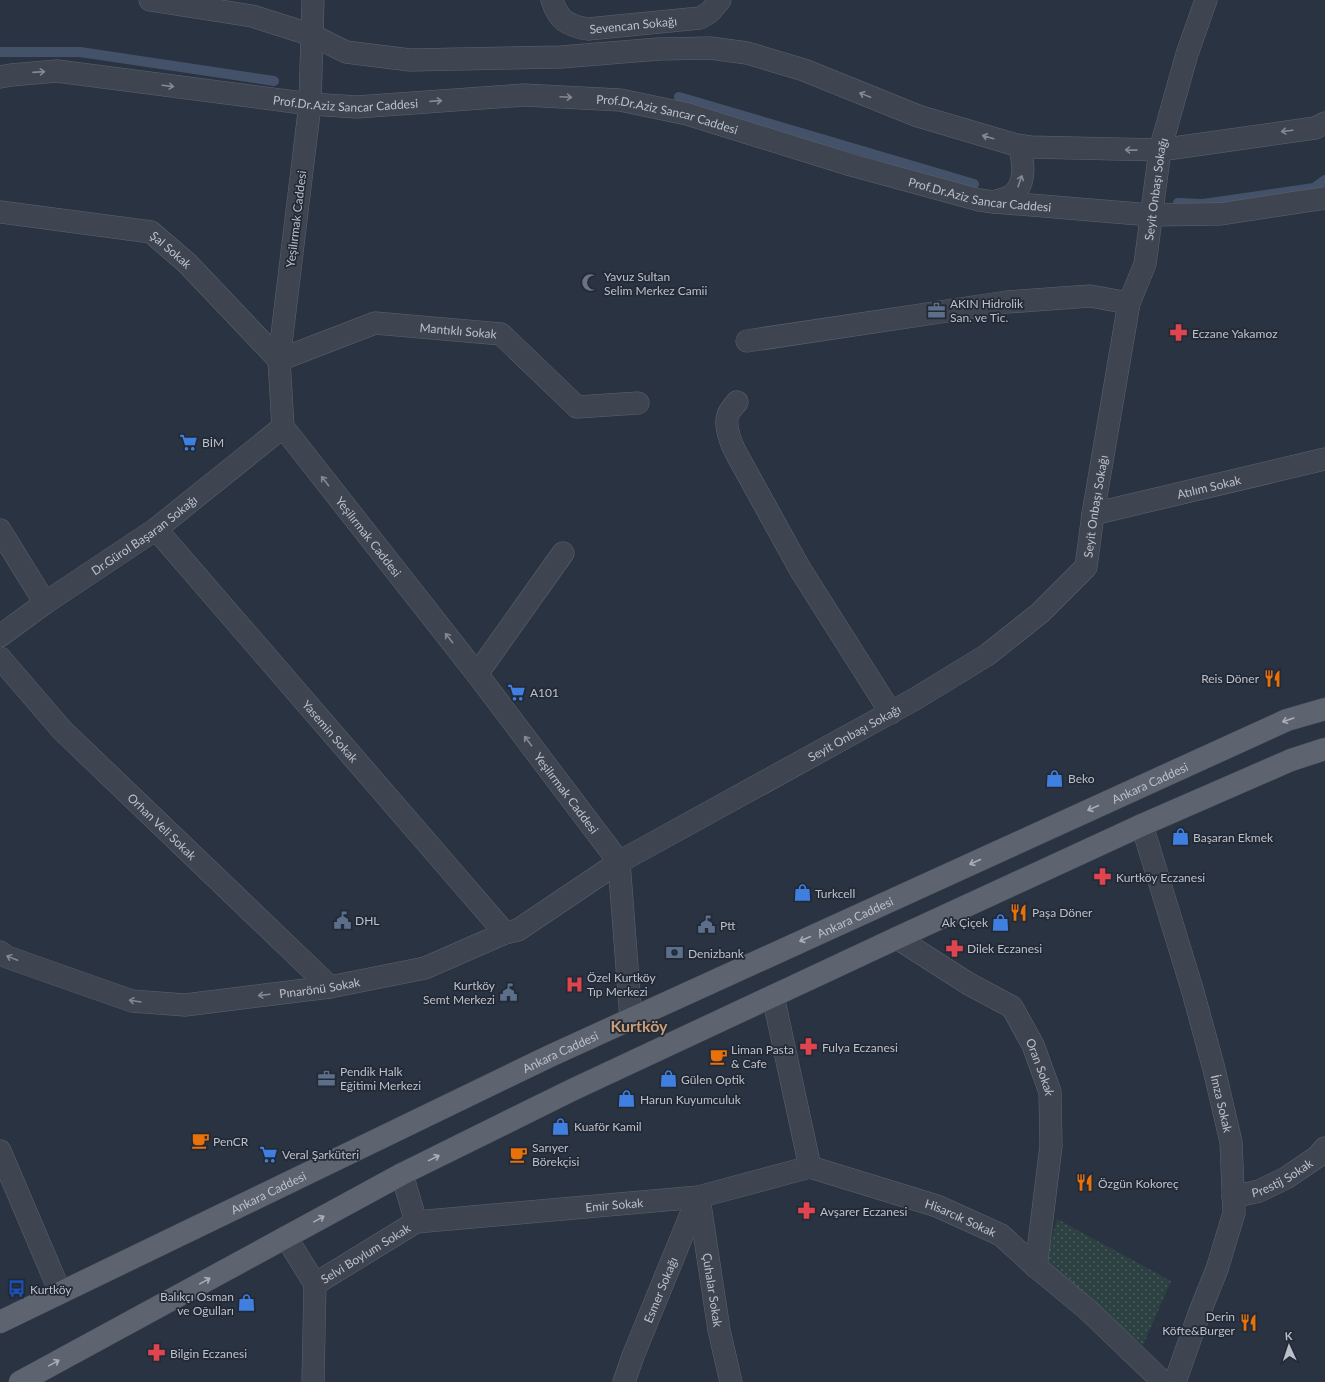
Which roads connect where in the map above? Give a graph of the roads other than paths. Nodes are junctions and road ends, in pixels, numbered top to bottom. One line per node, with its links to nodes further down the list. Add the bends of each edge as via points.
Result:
1 (150, 0): 6 (street, via 252,16)
2 (313, 0): 6 (street, Yeşilırmak Caddesi)
3 (552, 0): 4 (street, Sevencan Sokağı, via 556,11 567,23 588,28 700,18 710,12)
4 (720, 0)
5 (1206, 0): 11 (street, Seyit Onbaşı Sokağı, via 1187,54)
6 (312, 35): 8 (street, Yeşilırmak Caddesi); 10 (street, one-way to 6, via 918,116 804,70 747,53 710,48 659,49 561,57 410,60 346,52)
7 (0, 77): 8 (street, Prof.Dr.Aziz Sancar Caddesi, one-way to 8, via 57,71)
8 (310, 104): 13 (street, Prof.Dr.Aziz Sancar Caddesi, one-way to 13, via 357,107 524,95 620,100 687,114 851,165); 18 (street, Yeşilırmak Caddesi)
9 (1325, 123): 11 (street, one-way to 11, via 1315,128)
10 (1019, 146): 11 (street, one-way to 10); 13 (street, one-way to 10, via 1008,198 1021,183 1023,158)
11 (1160, 150): 15 (street, Seyit Onbaşı Sokağı)
12 (1325, 198): 15 (street, Prof.Dr.Aziz Sancar Caddesi, via 1221,214)
13 (994, 202): 15 (street, Prof.Dr.Aziz Sancar Caddesi)
14 (0, 212): 18 (street, Şal Sokak, via 151,232 187,264)
15 (1151, 215): 16 (street, Seyit Onbaşı Sokağı, via 1144,264)
16 (1129, 303): 17 (street, via 1090,296 1007,302); 23 (street, Seyit Onbaşı Sokağı)
17 (747, 341)
18 (279, 360): 20 (street, Mantıklı Sokak, via 375,323 501,334 577,407); 21 (street, Yeşilırmak Caddesi)
19 (737, 402): 32 (street, via 727,416 728,430 736,453 800,569)
20 (638, 403)
21 (283, 427): 24 (street, Dr.Gürol Başaran Sokağı); 30 (street, Yeşilırmak Caddesi, one-way to 21)
22 (1325, 459): 23 (street, Atılım Sokak)
23 (1093, 514): 32 (street, Seyit Onbaşı Sokağı, via 1086,567 1040,613 987,655)
24 (156, 528): 27 (street, Dr.Gürol Başaran Sokağı); 36 (street, Yasemin Sokak)
25 (0, 530): 27 (street)
26 (563, 553): 30 (street)
27 (45, 604): 28 (street, Dr.Gürol Başaran Sokağı)
28 (0, 636)
29 (0, 658): 39 (street, Orhan Veli Sokak, via 62,730)
30 (477, 674): 35 (street, Yeşilırmak Caddesi, one-way to 30)
31 (1325, 708): 41 (main road, Ankara Caddesi, one-way to 41, via 1287,720)
32 (891, 713): 35 (street, Seyit Onbaşı Sokağı)
33 (1325, 749): 34 (main road, via 1291,760)
34 (1142, 825): 37 (main road); 47 (street, İmza Sokak, via 1214,1068 1231,1142)
35 (619, 862): 36 (street, Pınarönü Sokak, via 518,930); 41 (street)
36 (504, 933): 39 (street, Pınarönü Sokak, via 425,968)
37 (897, 938): 40 (main road); 50 (street, Oran Sokak, via 969,984 1012,1007 1034,1045 1050,1092 1051,1146)
38 (0, 952): 39 (street, Pınarönü Sokak, one-way to 38, via 185,1005 132,1001)
39 (330, 988)
40 (773, 996): 44 (street); 45 (main road, one-way to 40, via 572,1090)
41 (631, 1019): 52 (main road, Ankara Caddesi)
42 (1325, 1148): 47 (street, Prestij Sokak, via 1317,1157 1286,1178 1259,1191)
43 (0, 1151): 52 (street)
44 (810, 1167): 46 (street, Emir Sokak); 50 (street, Hisarcık Sokak, via 937,1206 1001,1235)
45 (402, 1174): 48 (street, Selvi Boylum Sokak); 49 (main road, one-way to 45)
46 (698, 1197): 48 (street, Emir Sokak); 56 (street, Esmer Sokağı); 57 (street, Çuhalar Sokak, via 719,1330)
47 (1234, 1197): 59 (street, İmza Sokak, via 1234,1213 1217,1269)
48 (416, 1222): 51 (street, Selvi Boylum Sokak)
49 (286, 1237): 51 (street); 54 (main road, one-way to 49)
50 (1036, 1267): 58 (street, Hisarcık Sokak, via 1088,1310)
51 (315, 1284): 55 (street, Selvi Boylum Sokak)
52 (60, 1292): 53 (main road, Ankara Caddesi)
53 (0, 1322)
54 (20, 1382)
55 (313, 1382)
56 (624, 1382)
57 (731, 1382)
58 (1163, 1382)
59 (1175, 1382)

